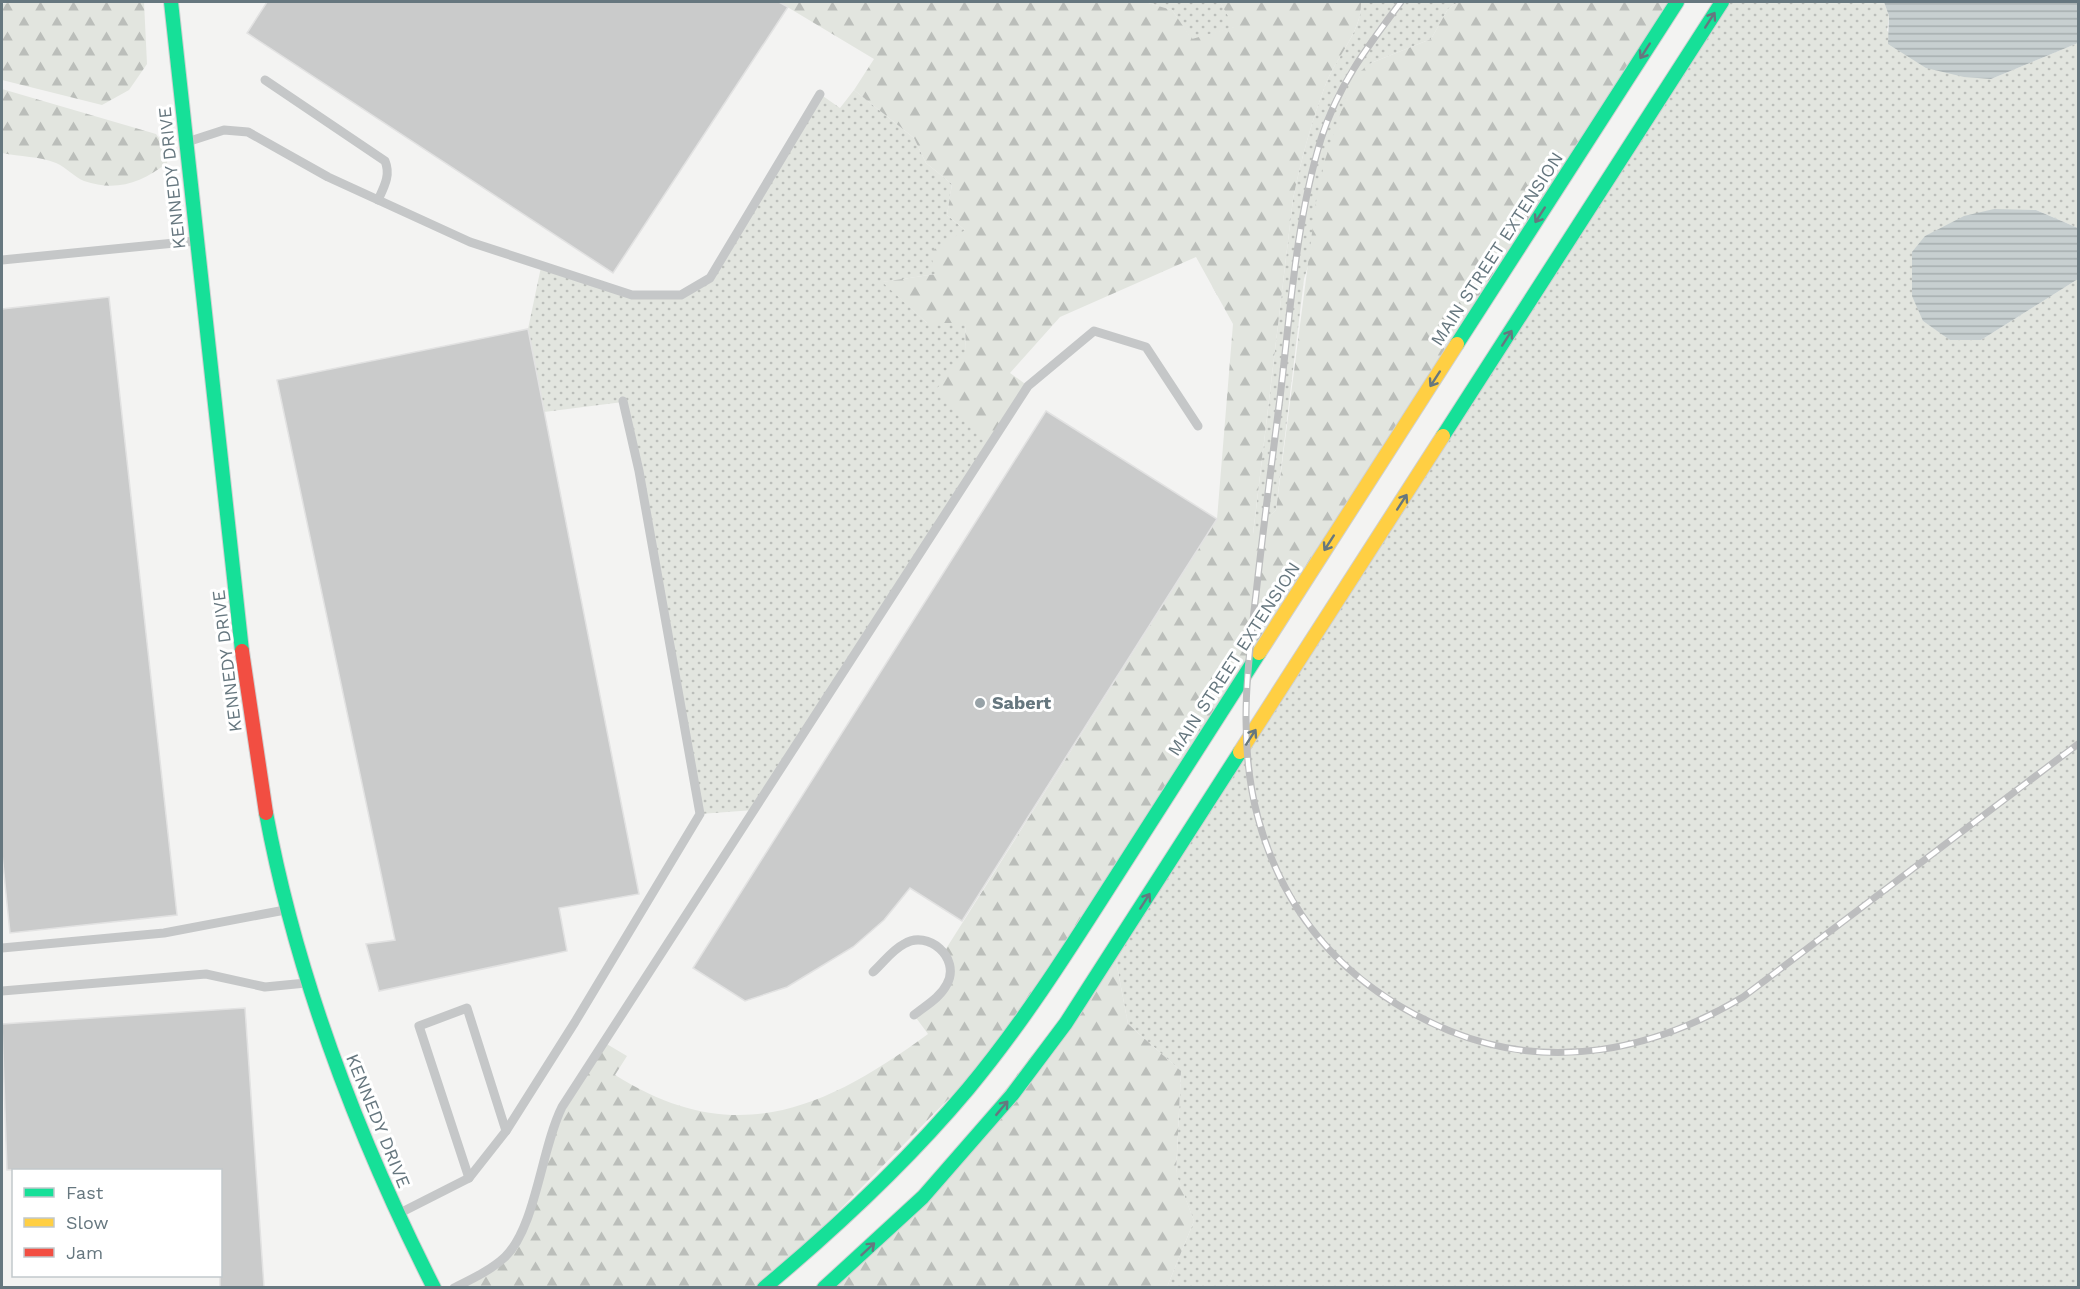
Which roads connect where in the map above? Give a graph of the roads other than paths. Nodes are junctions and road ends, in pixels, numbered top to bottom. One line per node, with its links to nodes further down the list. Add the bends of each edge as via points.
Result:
1 (171, 2): 6 (main road, KENNEDY DRIVE)
2 (1677, 2): 23 (main road, MAIN STREET EXTENSION, one-way to 23, via 1014,1032 908,1159 838,1226)
3 (1722, 2): 24 (main road, one-way to 3, via 877,1241 961,1156 1055,1038)
4 (265, 80): 7 (lane, via 385,162 387,178)
5 (820, 94): 7 (lane, via 710,278 681,295 632,295 552,270 470,242)
6 (186, 142): 7 (lane, via 224,130 248,132); 8 (main road, KENNEDY DRIVE)
7 (378, 200)
8 (197, 241): 9 (lane); 12 (main road, KENNEDY DRIVE, via 255,748)
9 (2, 260)
10 (623, 402): 18 (lane, via 639,471 700,814)
11 (1198, 426): 22 (lane, via 1146,347 1094,331 1028,386 562,1107 550,1134 520,1238 505,1257)
12 (288, 910): 13 (lane, via 164,933); 15 (main road, KENNEDY DRIVE)
13 (2, 948)
14 (873, 972): 17 (lane, via 897,949 914,940 932,943 944,952 951,968 948,984)
15 (308, 982): 16 (lane, via 265,987 206,974); 20 (main road, KENNEDY DRIVE, via 355,1117)
16 (2, 991)
17 (914, 1015)
18 (506, 1131): 19 (lane); 19 (lane, via 467,1008 419,1026)
19 (469, 1178): 20 (lane)
20 (398, 1215): 21 (main road, KENNEDY DRIVE)
21 (434, 1287)
22 (454, 1287)
23 (764, 1287)
24 (824, 1287)

